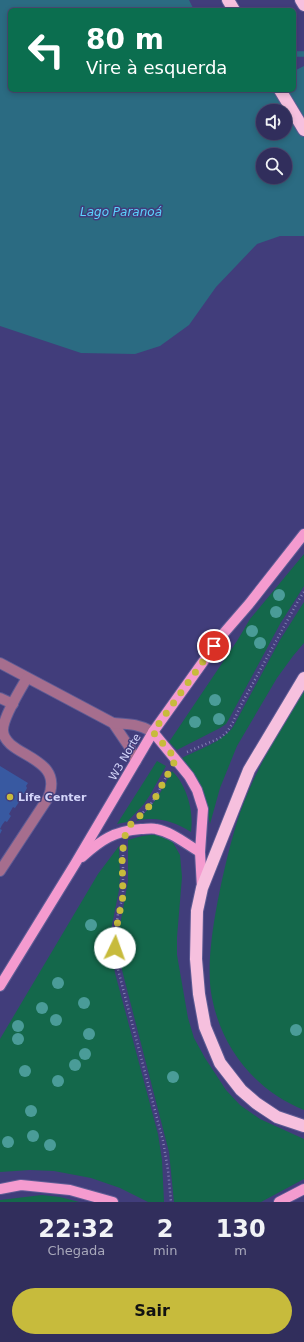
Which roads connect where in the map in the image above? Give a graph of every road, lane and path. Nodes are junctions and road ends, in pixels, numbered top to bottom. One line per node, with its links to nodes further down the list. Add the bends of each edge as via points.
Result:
1 (301, 0): 2 (highway)
2 (304, 5)
3 (281, 92): 4 (highway)
4 (304, 130)
5 (304, 534): 13 (main road, W3 Norte, via 223,634)
6 (304, 592): 14 (path, via 227,732 220,738)
7 (0, 663): 8 (street)
8 (27, 678): 11 (street); 12 (street)
9 (304, 678): 20 (highway, via 249,770)
10 (0, 698): 11 (street)
11 (13, 704): 19 (street, via 4,720 3,732 8,742 44,766 50,776 52,788)
12 (113, 723): 13 (street, via 144,727); 15 (street)
13 (153, 732): 14 (main road); 15 (main road, W3 Norte)
14 (176, 759): 16 (path, via 154,800); 17 (main road, via 189,776 203,809)
15 (136, 761): 18 (main road, W3 Norte)
16 (127, 830): 17 (main road, via 156,829); 18 (main road, via 109,836); 26 (path, via 122,855 123,896 115,936 116,962 163,1141)
17 (200, 852): 20 (main road)
18 (75, 864): 21 (main road, W3 Norte)
19 (0, 871)
20 (202, 888): 22 (highway, via 197,911 196,959 199,994 205,1027 220,1063 241,1090 256,1103 277,1117)
21 (0, 986)
22 (304, 1126)
23 (0, 1189): 25 (main road, via 21,1185 70,1190)
24 (304, 1189): 27 (main road)
25 (112, 1202)
26 (171, 1202)
27 (279, 1202)

